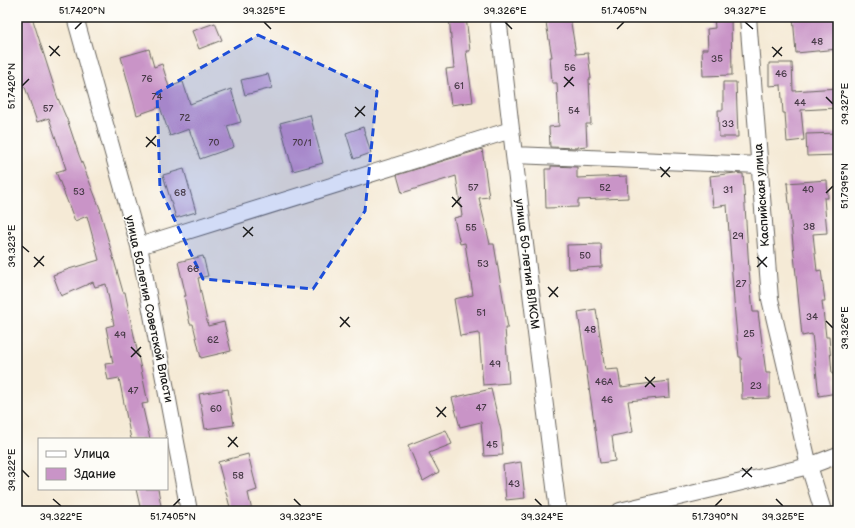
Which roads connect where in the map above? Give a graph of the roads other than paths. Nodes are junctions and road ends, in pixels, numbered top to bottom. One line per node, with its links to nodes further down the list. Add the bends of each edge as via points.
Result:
1 (75, 17): 7 (street, улица 50-летия Советской Власти)
2 (498, 17): 4 (street, улица 50-летия ВЛКСМ)
3 (748, 17): 6 (street, Каспийская улица)
4 (511, 130): 5 (street, улица 50-летия ВЛКСМ); 7 (street)
5 (514, 155): 6 (street); 11 (street, улица 50-летия ВЛКСМ)
6 (760, 165): 9 (street, Каспийская улица, via 770,299)
7 (139, 246): 10 (street, улица 50-летия Советской Власти)
8 (838, 455): 9 (street)
9 (809, 466): 12 (street); 13 (street, Каспийская улица)
10 (189, 511)
11 (558, 511)
12 (620, 511)
13 (823, 511)

